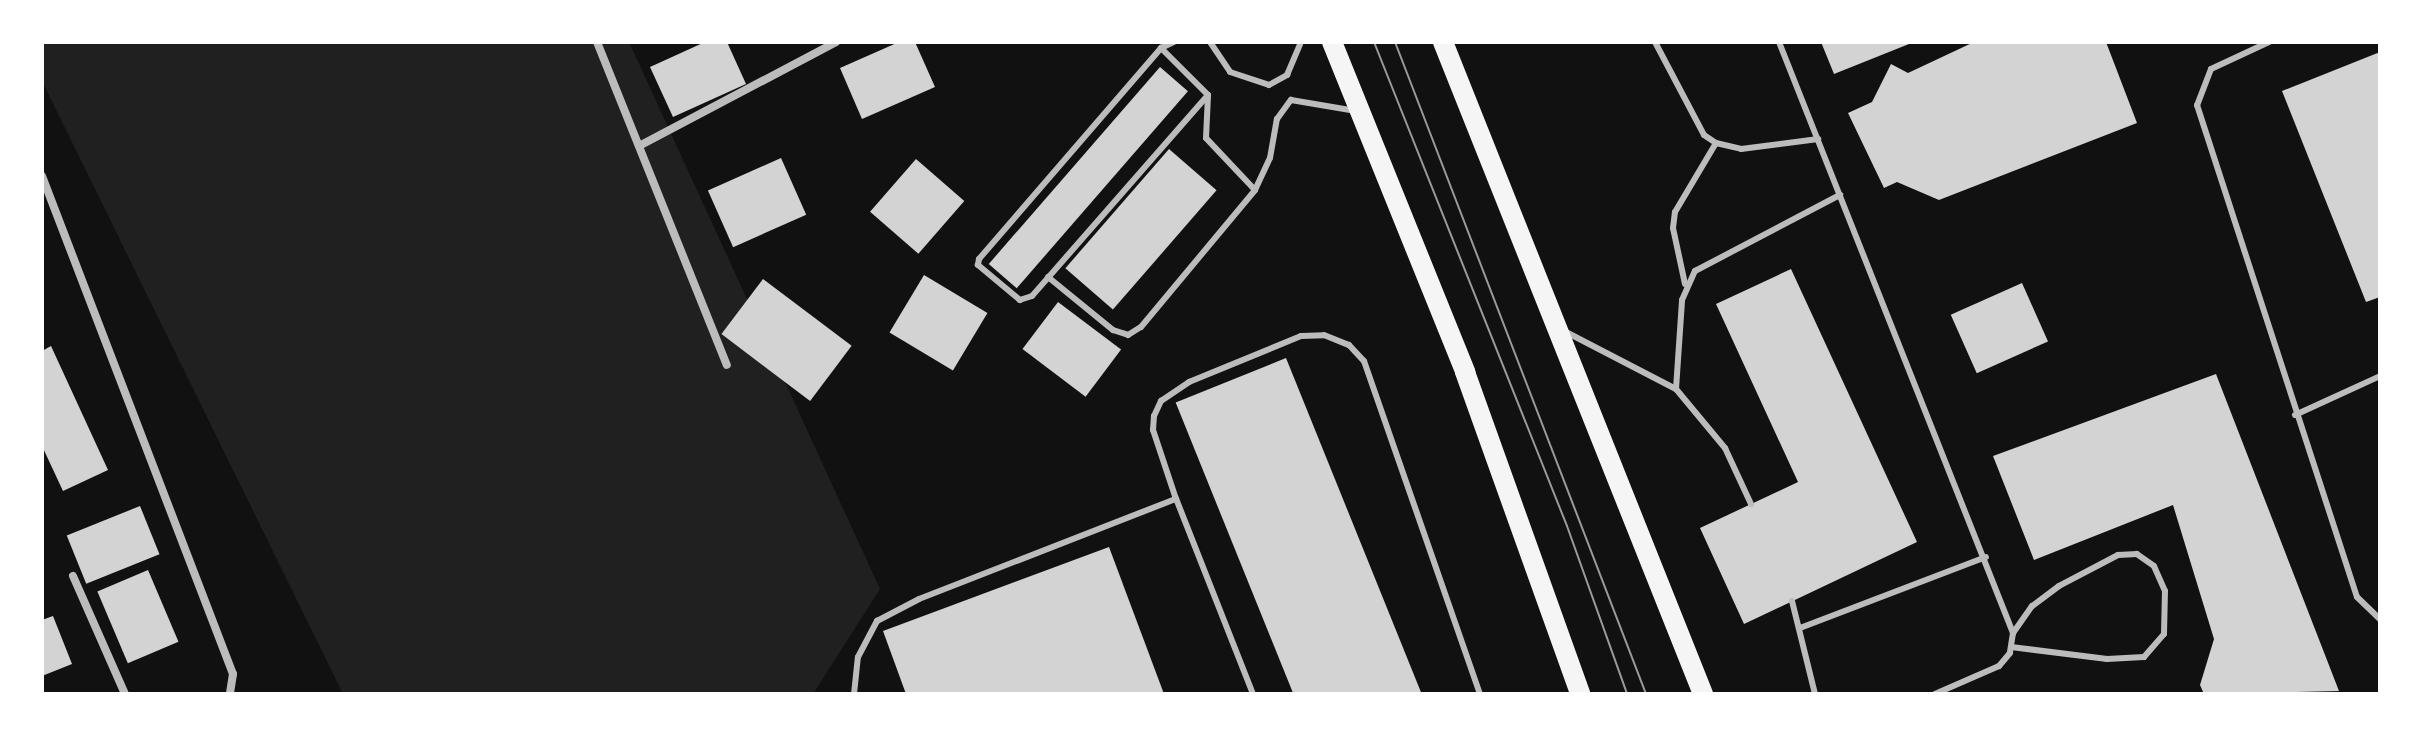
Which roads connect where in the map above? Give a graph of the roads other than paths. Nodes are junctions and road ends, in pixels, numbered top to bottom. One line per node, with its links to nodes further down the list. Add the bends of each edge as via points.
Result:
1 (597, 42): 16 (street)
2 (836, 42): 16 (street)
3 (1174, 42): 11 (lane)
4 (1210, 42): 5 (lane, via 1230,72 1269,85 1287,75)
5 (1301, 42)
6 (1332, 42): 13 (main road)
7 (1443, 42): 22 (main road)
8 (1655, 42): 15 (lane, via 1704,135)
9 (1779, 42): 14 (lane)
10 (2269, 42): 26 (lane, via 2211,69 2197,105)
11 (1161, 48): 12 (lane); 20 (lane, via 979,259 978,265 1020,300 1027,300)
12 (1208, 95): 18 (lane, via 1206,138); 20 (lane)
13 (1360, 112): 18 (lane, via 1291,100 1277,119 1270,158); 41 (main road, via 1501,469)
14 (1818, 139): 15 (lane, via 1741,149); 19 (lane)
15 (1716, 143): 21 (lane, via 1675,212 1673,228)
16 (639, 146): 23 (street)
17 (42, 176): 37 (street, via 233,674)
18 (1255, 190): 20 (lane, via 1141,327 1128,335 1113,330)
19 (1840, 195): 21 (lane, via 1695,271); 29 (lane)
20 (1048, 277)
21 (1685, 284): 25 (lane)
22 (1562, 330): 25 (lane); 42 (main road)
23 (727, 365)
24 (2380, 376): 26 (lane)
25 (1676, 389): 28 (lane, via 1725,448)
26 (2295, 415): 32 (lane, via 2357,597)
27 (1176, 499): 38 (lane, via 919,599 877,621 858,657); 39 (lane); 40 (lane, via 1153,430 1161,401 1189,382 1301,336 1324,335 1349,345 1364,361)
28 (1751, 504)
29 (1986, 557): 33 (lane); 34 (lane)
30 (73, 576): 36 (street)
31 (1792, 601): 33 (lane)
32 (2380, 619)
33 (1800, 628): 43 (lane)
34 (2013, 633): 35 (lane); 35 (lane, via 2032,606 2118,555 2137,554 2146,560 2165,591 2164,634 2144,657 2107,659)
35 (2011, 647): 44 (lane, via 1999,666)
36 (125, 694)
37 (230, 694)
38 (854, 694)
39 (1253, 694)
40 (1480, 694)
41 (1580, 694)
42 (1703, 694)
43 (1815, 694)
44 (1935, 694)

